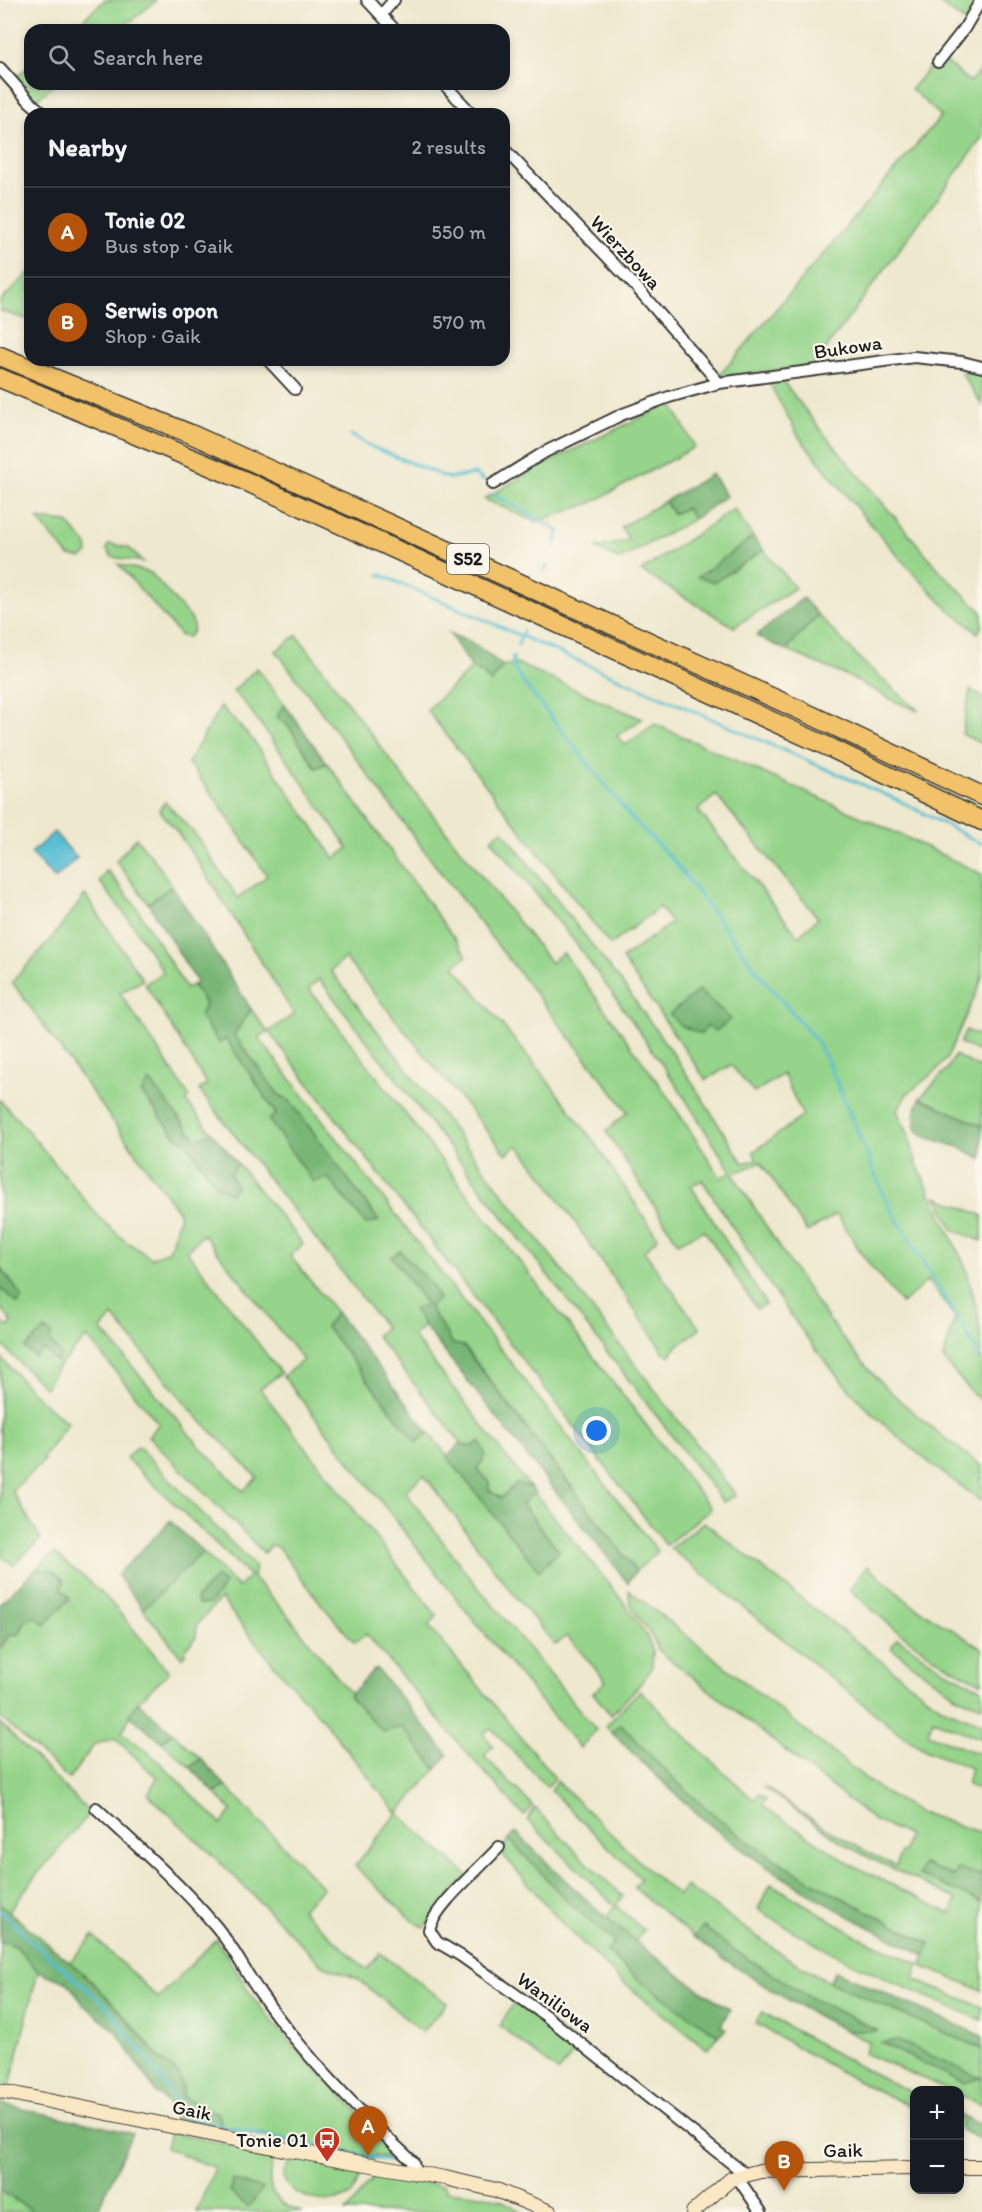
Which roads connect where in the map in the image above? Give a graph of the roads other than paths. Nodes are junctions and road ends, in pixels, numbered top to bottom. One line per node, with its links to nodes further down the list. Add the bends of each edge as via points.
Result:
1 (367, 0): 4 (street)
2 (394, 0): 4 (street)
3 (981, 0): 6 (street)
4 (381, 15): 5 (street)
5 (389, 24)
6 (938, 62)
7 (0, 68): 9 (street)
8 (450, 90): 10 (street)
9 (37, 108)
10 (466, 108)
11 (510, 154): 18 (street, Wierzbowa, via 635,286)
12 (0, 356): 14 (highway, S52)
13 (24, 366): 21 (highway, S52, via 236,454)
14 (24, 366)
15 (274, 366): 19 (street)
16 (982, 367): 18 (street, Bukowa, via 914,357)
17 (0, 378): 22 (highway, S52, via 264,490 834,749)
18 (719, 383): 20 (street, Bukowa, via 623,414 545,452)
19 (295, 389)
20 (493, 484)
21 (982, 796)
22 (982, 822)
23 (96, 1808): 29 (street, via 214,1924 304,2051 413,2162)
24 (499, 1847): 30 (street, Waniliowa, via 430,1923 429,1930 437,1942 546,2016)
25 (0, 2091): 29 (street, Gaik)
26 (964, 2167): 27 (street)
27 (982, 2167)
28 (910, 2168): 30 (street, Gaik, via 760,2170)
29 (416, 2174): 31 (street, Gaik, via 495,2190)
30 (741, 2175): 32 (street, Gaik); 33 (street)
31 (550, 2212)
32 (693, 2212)
33 (761, 2212)

